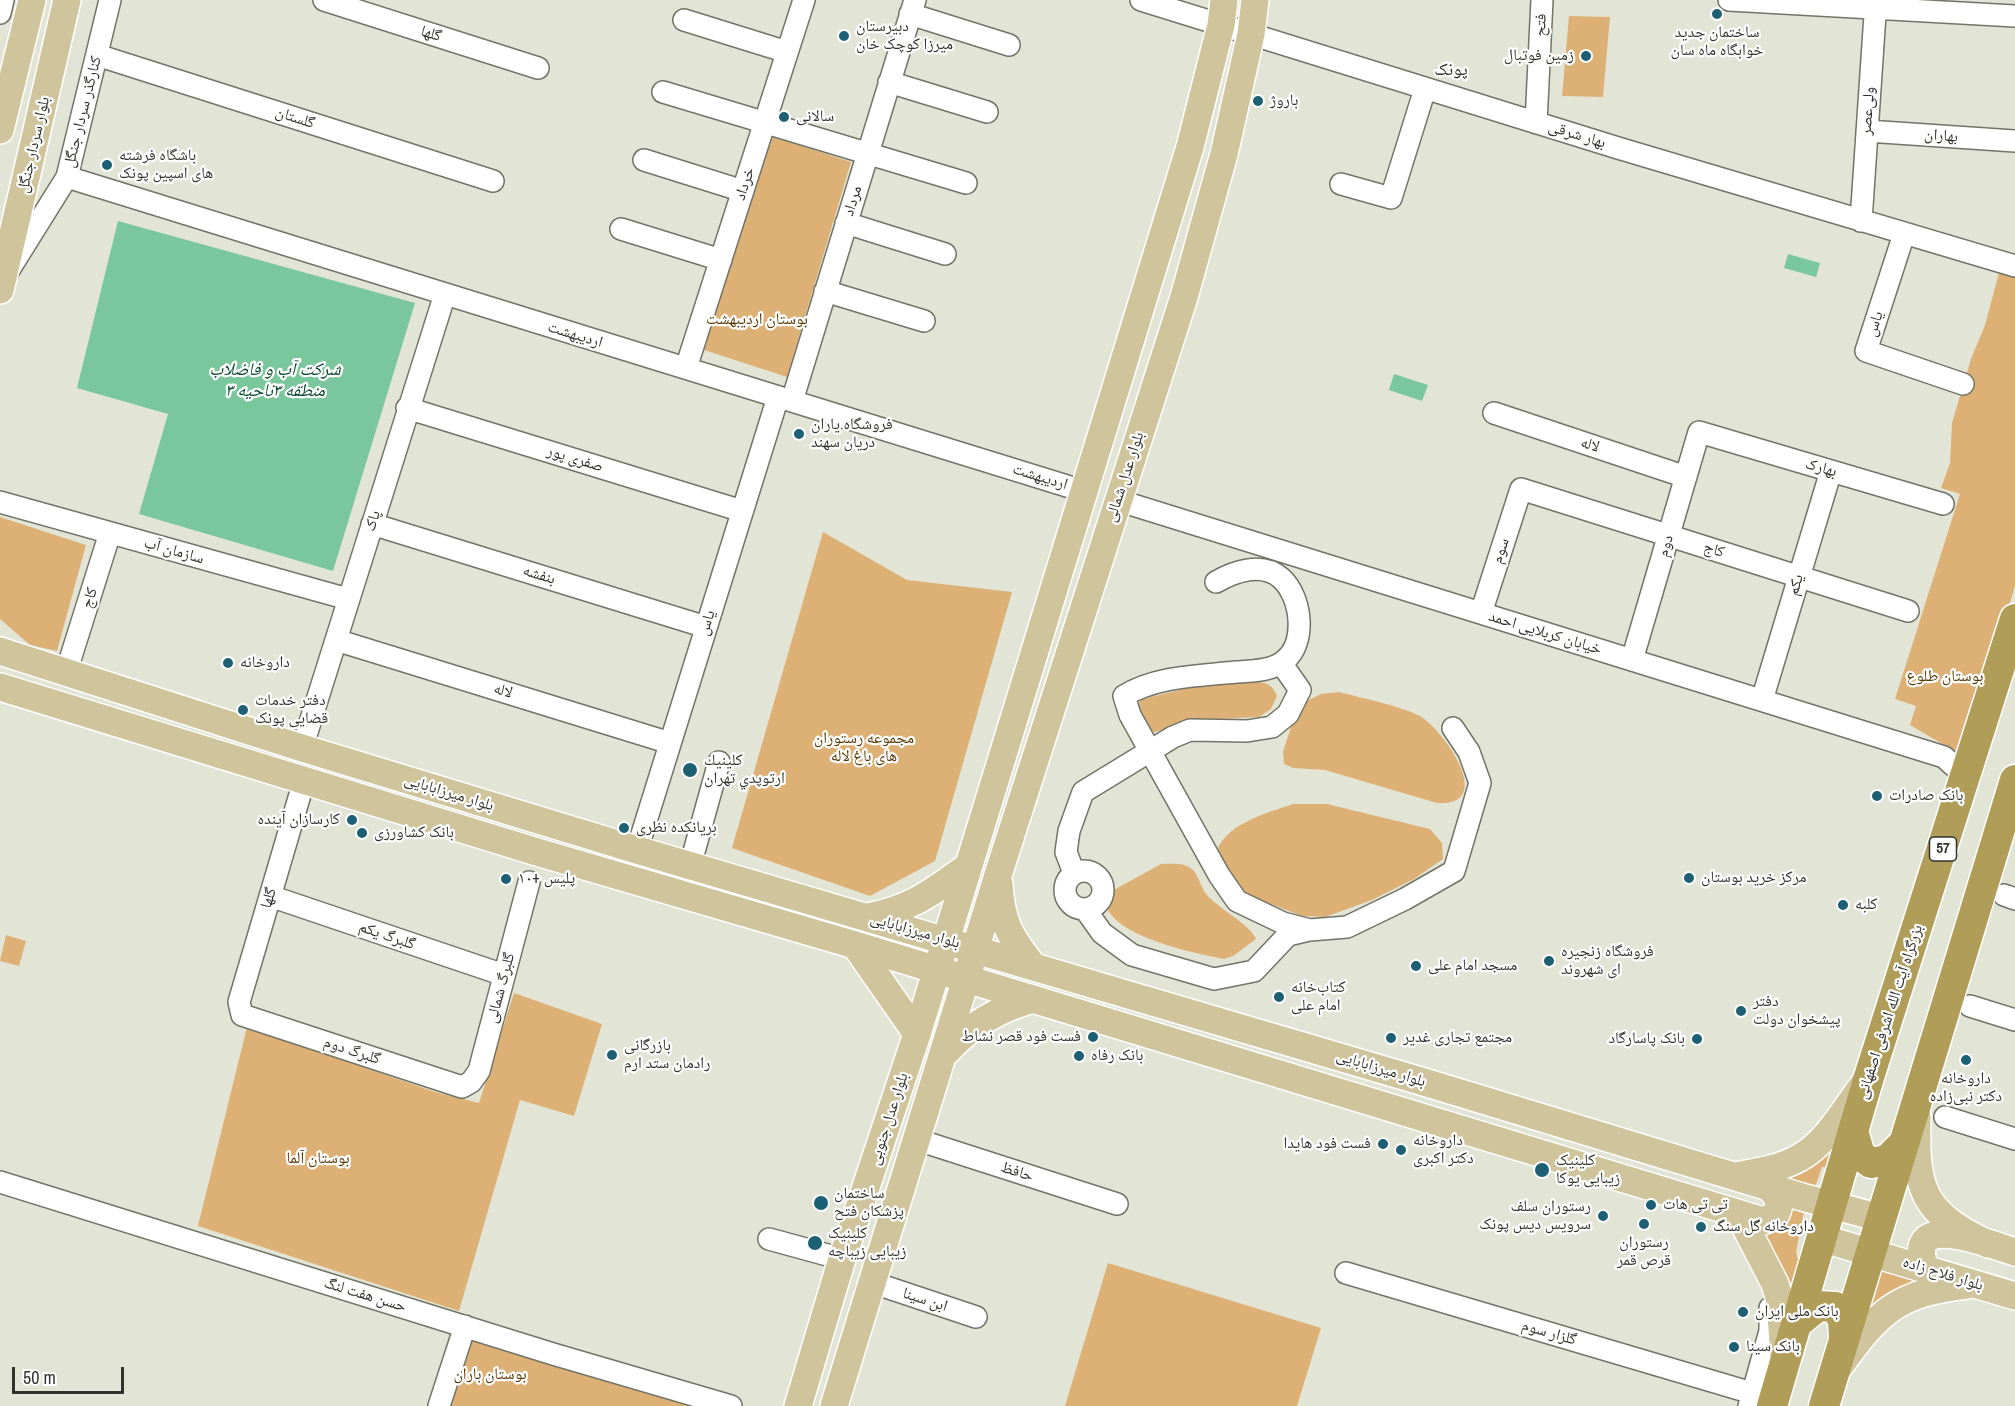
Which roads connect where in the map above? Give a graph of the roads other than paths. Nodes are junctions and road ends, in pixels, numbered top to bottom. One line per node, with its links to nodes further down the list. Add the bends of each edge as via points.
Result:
1 (3, 0): 14 (street)
2 (32, 0): 28 (main road)
3 (67, 0): 45 (main road, بلوار سردار جنگل)
4 (110, 0): 20 (street, کنارگذر سردار جنگل)
5 (324, 0): 21 (street, گلها)
6 (804, 0): 19 (street, خرداد)
7 (1141, 0): 13 (street, بهار شرقی)
8 (1255, 0): 17 (main road, بلوار عدل شمالی)
9 (1542, 0): 27 (street, فتح)
10 (1729, 0): 11 (street)
11 (1875, 4): 15 (street); 29 (street, ولی‌عصر)
12 (913, 7): 18 (street); 22 (street, مرداد)
13 (1222, 12): 17 (street, بهار شرقی); 58 (main road, via 1190,147)
14 (0, 13)
15 (2015, 16)
16 (684, 20): 19 (street)
17 (1251, 34): 23 (street, بهار شرقی); 59 (main road, بلوار عدل شمالی, via 1224,154 1184,297)
18 (1009, 45)
19 (788, 51): 26 (street, خرداد)
20 (97, 55): 33 (street, کنارگذر سردار جنگل); 34 (street, گلستان)
21 (538, 68)
22 (889, 82): 25 (street); 31 (street, مرداد)
23 (1425, 89): 27 (street, بهار شرقی); 36 (street, via 1391,198)
24 (663, 92): 26 (street)
25 (987, 112)
26 (765, 123): 31 (street); 37 (street, خرداد)
27 (1536, 123): 38 (street, بهار شرقی)
28 (0, 130)
29 (1867, 131): 30 (street, بهاران); 38 (street, ولی‌عصر)
30 (2015, 141)
31 (867, 153): 35 (street); 39 (street, مرداد)
32 (644, 160): 37 (street)
33 (67, 177): 45 (street, کنارگذر سردار جنگل); 47 (street, اردیبهشت)
34 (493, 181)
35 (966, 183)
36 (1341, 184)
37 (743, 191): 43 (street, خرداد)
38 (1861, 221): 41 (street, بهار شرقی)
39 (846, 223): 42 (street); 46 (street, مرداد)
40 (621, 229): 43 (street)
41 (1904, 234): 44 (street, بهار شرقی); 50 (street, یاس, via 1866,351)
42 (945, 254)
43 (721, 260): 49 (street, خرداد)
44 (2015, 266)
45 (2, 284)
46 (825, 291): 48 (street); 51 (street, مرداد)
47 (445, 294): 49 (street, اردیبهشت); 52 (street, پاک)
48 (924, 321)
49 (686, 368): 51 (street, اردیبهشت)
50 (1963, 384)
51 (785, 399): 58 (street, اردیبهشت); 62 (street, یاس)
52 (408, 408): 62 (street, صفری پور); 63 (street, پاک)
53 (1494, 413): 56 (street, لاله)
54 (1699, 432): 55 (street, بهارک); 56 (street, دوم)
55 (1831, 471): 61 (street, بهارک); 67 (street, یکم)
56 (1686, 477): 65 (street, دوم)
57 (1521, 489): 65 (street, کاج); 72 (street, سوم)
58 (1083, 491): 96 (main road)
59 (1117, 500): 66 (street, خیابان کربلایی احمد); 97 (main road, بلوار عدل شمالی)
60 (0, 502): 64 (street, سازمان آب)
61 (1943, 504)
62 (742, 511): 74 (street, یاس)
63 (372, 524): 70 (street, پاک); 74 (street, بنفشه)
64 (110, 533): 70 (street, سازمان آب); 80 (street, کاج)
65 (1669, 536): 67 (street, کاج); 78 (street, دوم)
66 (1301, 557): 69 (street); 72 (street, خیابان کربلایی احمد)
67 (1799, 577): 71 (street, کاج); 84 (street, یکم)
68 (1216, 582): 69 (street, via 1231,574 1257,570 1281,578)
69 (1291, 595): 81 (street, via 1299,617 1300,637 1290,656)
70 (348, 599): 76 (street, پاک)
71 (1908, 611)
72 (1481, 613): 78 (street, خیابان کربلایی احمد)
73 (2015, 619): 91 (highway, بزرگراه آیت الله اشرفی اصفهانی / 57)
74 (706, 627): 87 (street, یاس)
75 (0, 633): 79 (main road)
76 (336, 640): 87 (street, لاله); 88 (street, پاک)
77 (0, 651): 79 (main road, بلوار میرزابابایی)
78 (1632, 660): 84 (street, خیابان کربلایی احمد)
79 (34, 661): 88 (main road, بلوار میرزابابایی)
80 (69, 663)
81 (1281, 663): 89 (street, via 1300,690 1288,714 1272,727 1247,731 1190,730); 89 (street, via 1258,670 1152,684 1124,696)
82 (0, 687): 85 (main road, بلوار میرزابابایی)
83 (0, 698): 85 (main road)
84 (1762, 700): 91 (street, خیابان کربلایی احمد, via 1944,757)
85 (45, 702): 93 (main road, بلوار میرزابابایی)
86 (1453, 729): 104 (street, via 1469,752 1480,783 1454,871 1347,927)
87 (670, 742): 94 (street, یاس)
88 (302, 748): 94 (main road, بلوار میرزابابایی)
89 (1150, 751): 98 (street, via 1083,792 1066,852); 103 (street, via 1237,901)
90 (719, 762): 95 (street)
91 (1966, 777): 118 (highway, بزرگراه آیت الله اشرفی اصفهانی / 57)
92 (2015, 780): 120 (highway)
93 (304, 781): 100 (street, گلها); 106 (main road, بلوار میرزابابایی)
94 (637, 850): 95 (main road, بلوار میرزابابایی)
95 (690, 866): 102 (main road, بلوار میرزابابایی)
96 (967, 867): 102 (main road, via 931,894 899,911); 105 (main road)
97 (999, 872): 107 (main road, بلوار عدل شمالی); 108 (main road, via 1000,906 1011,939)
98 (1074, 873): 101 (street, via 1066,883 1066,896 1073,906); 101 (street, via 1092,872 1101,880 1104,893)
99 (529, 882): 110 (street, گلبرگ شمالی)
100 (270, 896): 110 (street, گلبرگ یکم); 114 (street, گلها, via 238,1002)
101 (1091, 907): 103 (street, via 1137,944 1212,965 1227,966 1255,954); 104 (street, via 1102,933 1132,955 1214,979 1254,971 1288,935)
102 (866, 917): 105 (main road, بلوار میرزابابایی)
103 (1283, 923): 104 (street)
104 (1310, 930)
105 (945, 939): 107 (main road, بلوار میرزابابایی); 109 (main road, بلوار عدل جنوبی)
106 (855, 945): 109 (main road, بلوار میرزابابایی); 116 (main road)
107 (976, 949): 108 (main road, بلوار میرزابابایی); 111 (main road, بلوار عدل شمالی)
108 (1033, 966): 126 (main road, بلوار میرزابابایی)
109 (936, 970): 111 (main road, بلوار میرزابابایی); 116 (main road, بلوار عدل جنوبی)
110 (504, 975): 119 (street, گلبرگ شمالی, via 479,1071 471,1083)
111 (967, 979): 112 (main road, بلوار میرزابابایی); 117 (main road, بلوار عدل جنوبی)
112 (1034, 999): 117 (main road, via 1010,1005 967,1029); 131 (main road, بلوار میرزابابایی)
113 (1970, 1006): 115 (street)
114 (242, 1015): 119 (street, گلبرگ دوم)
115 (2015, 1020)
116 (917, 1034): 138 (main road, بلوار عدل جنوبی)
117 (944, 1054): 124 (main road, بلوار عدل جنوبی)
118 (1869, 1077): 122 (highway, بزرگراه آیت الله اشرفی اصفهانی / 57); 126 (main road, via 1824,1135 1799,1158 1766,1171)
119 (462, 1087)
120 (1917, 1095): 125 (highway); 135 (main road, via 1916,1152 1927,1197 1956,1229)
121 (1945, 1117): 123 (street)
122 (1853, 1131): 125 (highway, via 1860,1155 1871,1163 1887,1160); 130 (highway, بزرگراه آیت الله اشرفی اصفهانی / 57)
123 (2015, 1139)
124 (918, 1140): 129 (street, حافظ); 142 (main road, بلوار عدل جنوبی)
125 (1903, 1144): 132 (highway)
126 (1735, 1176): 128 (main road, بلوار میرزابابایی)
127 (0, 1182): 147 (street, حسن هفت لنگ)
128 (1769, 1187): 130 (main road, بلوار میرزابابایی); 131 (main road, بلوار میرزابابایی, via 1779,1197 1780,1207 1775,1216 1763,1221)
129 (1117, 1204)
130 (1831, 1205): 132 (main road, بلوار میرزابابایی); 133 (highway, بزرگراه آیت الله اشرفی اصفهانی / 57)
131 (1739, 1214): 139 (main road)
132 (1880, 1218): 136 (highway)
133 (1821, 1238): 136 (main road, بلوار فلاح زاده); 146 (highway, بزرگراه آیت الله اشرفی اصفهانی / 57)
134 (769, 1239): 138 (street)
135 (1988, 1244): 137 (main road); 140 (main road, via 1935,1234 1921,1246)
136 (1870, 1251): 140 (main road, بلوار فلاح زاده); 148 (highway)
137 (2015, 1252)
138 (842, 1259): 154 (main road, بلوار عدل جنوبی)
139 (1764, 1260): 149 (main road, via 1780,1301); 151 (street, via 1770,1331)
140 (1925, 1269): 143 (main road, بلوار فلاح زاده)
141 (1346, 1273): 151 (street, گلزار سوم)
142 (874, 1283): 145 (street, ابن سینا); 155 (main road, بلوار عدل جنوبی)
143 (1976, 1284): 144 (main road, بلوار فلاح زاده); 150 (main road, via 1933,1289 1889,1309 1874,1320)
144 (2015, 1296)
145 (976, 1317)
146 (1797, 1323): 148 (highway, via 1818,1306 1835,1307 1843,1320); 149 (highway, بزرگراه آیت الله اشرفی اصفهانی / 57)
147 (465, 1326): 152 (street); 153 (street, حسن هفت لنگ)
148 (1844, 1338): 150 (highway)
149 (1785, 1364): 151 (highway, بزرگراه آیت الله اشرفی اصفهانی / 57)
150 (1833, 1375): 156 (highway)
151 (1758, 1402)
152 (439, 1406)
153 (731, 1406)
154 (798, 1406)
155 (834, 1406)
156 (1824, 1406)

